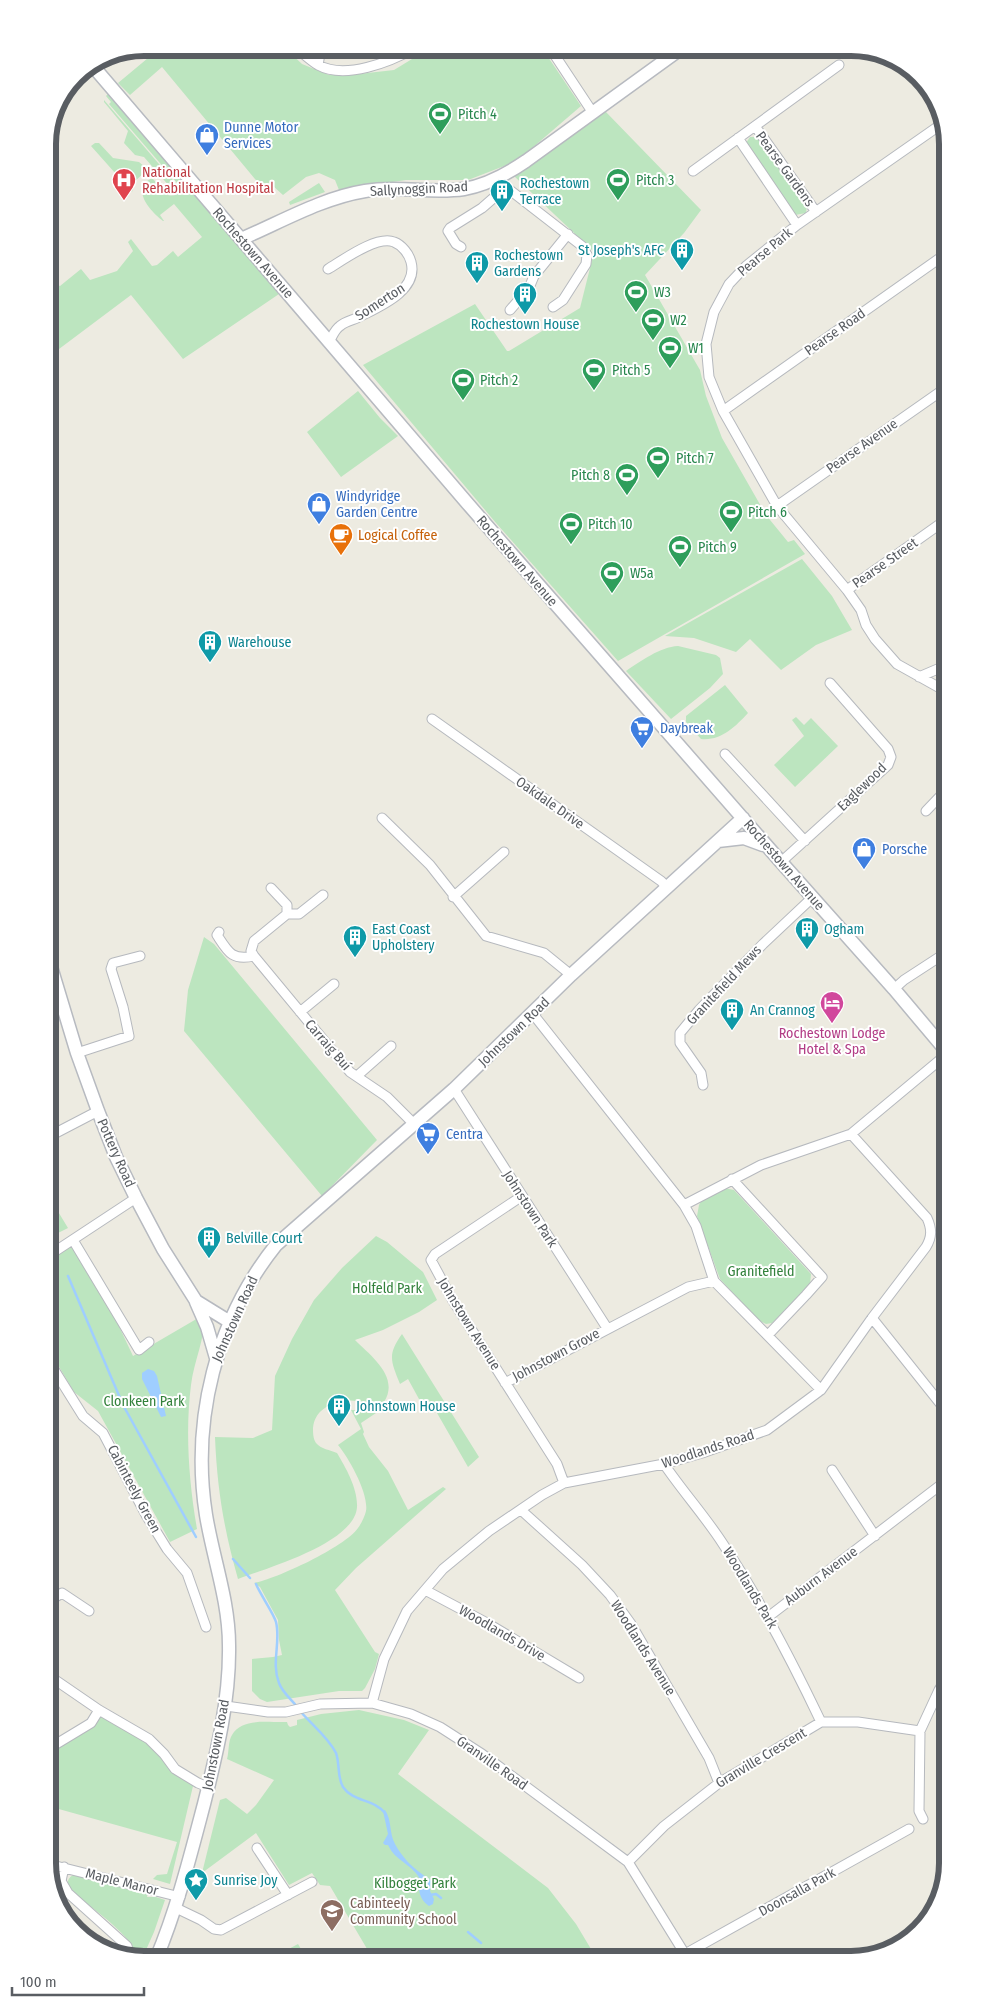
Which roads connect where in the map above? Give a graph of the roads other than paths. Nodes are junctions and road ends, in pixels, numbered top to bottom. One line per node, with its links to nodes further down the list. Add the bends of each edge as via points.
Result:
1 (306, 56): 6 (street)
2 (320, 56): 6 (street)
3 (400, 56): 6 (street, via 351,70)
4 (555, 56): 9 (street)
5 (671, 56): 9 (street, Sallynoggin Road)
6 (318, 65)
7 (839, 65): 10 (street, Pearse Gardens)
8 (96, 70): 18 (street, Rochestown Avenue)
9 (593, 113): 14 (street, Sallynoggin Road, via 526,161)
10 (755, 126): 12 (street, Pearse Gardens); 15 (street, Pearse Gardens)
11 (937, 127): 15 (street, Pearse Park)
12 (738, 138): 13 (street, Pearse Gardens); 16 (street, Pearse Gardens)
13 (693, 171)
14 (503, 182): 17 (street); 18 (street, Sallynoggin Road, via 463,189 388,188 358,192 326,202); 19 (street, via 482,208 448,231 456,244)
15 (816, 212): 16 (street, Pearse Park)
16 (798, 225): 26 (street, Pearse Park, via 746,266 729,284 714,312 706,344 709,377)
17 (568, 234): 22 (street, via 585,250 588,260 564,300); 23 (street)
18 (241, 239): 24 (street, Rochestown Avenue)
19 (462, 247)
20 (939, 259): 26 (street, Pearse Road)
21 (328, 268): 24 (street, Somerton, via 382,241 395,242 412,263 410,280 404,289 340,325)
22 (553, 307)
23 (510, 310)
24 (329, 342): 39 (street, Rochestown Avenue)
25 (939, 393): 27 (street, Pearse Avenue)
26 (723, 410): 27 (street, Pearse Park)
27 (777, 506): 29 (street, Pearse Park)
28 (939, 525): 29 (street, Pearse Street)
29 (847, 590): 31 (street, Pearse Park, via 875,639 896,664)
30 (939, 669): 31 (street)
31 (919, 677): 33 (street, Pearse Park)
32 (830, 683): 41 (street, Eaglewood, via 888,749 891,757 888,765)
33 (939, 687)
34 (432, 719): 46 (street, Oakdale Drive)
35 (725, 754): 41 (street)
36 (939, 798): 37 (street)
37 (926, 811)
38 (382, 818): 48 (street, via 430,865)
39 (743, 818): 40 (street, Johnstown Road); 42 (street, Rochestown Avenue)
40 (718, 841): 42 (street, via 744,838); 46 (street, Johnstown Road)
41 (805, 841): 44 (street, Eaglewood)
42 (768, 847): 44 (street, Rochestown Avenue)
43 (504, 852): 48 (street)
44 (781, 862): 49 (street, Rochestown Avenue)
45 (271, 888): 50 (street, via 287,905)
46 (668, 888): 55 (street, Johnstown Road)
47 (323, 896): 50 (street, via 299,914)
48 (453, 897): 55 (street, via 486,936 544,953)
49 (813, 897): 58 (street, Rochestown Avenue); 66 (street, Granitefield Mews, via 729,979 680,1033 680,1044 701,1073)
50 (287, 914): 53 (street, via 254,941 251,951)
51 (219, 932): 53 (street, via 216,936 232,956)
52 (140, 956): 63 (street, via 113,963 111,968 129,1036)
53 (254, 956): 59 (street, Carraig Buí)
54 (939, 958): 58 (street)
55 (571, 975): 60 (street, Johnstown Road)
56 (56, 983): 63 (street, Pottery Road)
57 (334, 984): 59 (street, Carraig Buí)
58 (894, 988): 61 (street, Rochestown Avenue)
59 (300, 1012): 65 (street, Carraig Buí, via 350,1072)
60 (533, 1014): 67 (street, Johnstown Road); 75 (street)
61 (939, 1042)
62 (391, 1046): 65 (street, Carraig Buí)
63 (77, 1052): 68 (street, Pottery Road)
64 (939, 1061): 71 (street)
65 (360, 1078): 69 (street, via 387,1097)
66 (703, 1085)
67 (454, 1089): 69 (street, Johnstown Road); 73 (street, Johnstown Park)
68 (98, 1111): 70 (street); 74 (street, Pottery Road)
69 (414, 1124): 81 (street, Johnstown Road, via 276,1245 243,1292)
70 (56, 1133)
71 (851, 1134): 72 (street); 80 (street, Woodlands Road, via 923,1213 931,1229 926,1247)
72 (732, 1179): 75 (street); 83 (street, via 822,1277)
73 (522, 1196): 82 (street, Johnstown Park); 87 (street, Johnstown Avenue, via 435,1254 431,1260)
74 (136, 1198): 76 (street); 79 (street, Pottery Road, via 162,1249)
75 (684, 1205): 78 (street, via 696,1226)
76 (73, 1240): 77 (street); 84 (street, via 139,1350)
77 (56, 1251)
78 (714, 1281): 82 (street, via 688,1287); 83 (street)
79 (196, 1301): 81 (street, Pottery Road); 85 (street)
80 (872, 1318): 88 (street, Woodlands Road); 89 (street)
81 (230, 1322): 85 (street, Johnstown Road)
82 (607, 1328): 87 (street, Johnstown Grove)
83 (768, 1334): 88 (street)
84 (149, 1342)
85 (216, 1358): 105 (street, Johnstown Road, via 204,1424 203,1476 206,1514 229,1640)
86 (56, 1373): 100 (street, Cabinteely Green, via 83,1416 103,1433 146,1515 167,1549 188,1573)
87 (505, 1383): 92 (street, Johnstown Avenue, via 557,1464)
88 (820, 1390): 90 (street, Woodlands Road, via 767,1430)
89 (939, 1401)
90 (664, 1464): 92 (street, Woodlands Road); 99 (street, Woodlands Park, via 723,1543)
91 (832, 1470): 95 (street)
92 (564, 1484): 94 (street, Woodlands Road)
93 (939, 1487): 95 (street, Auburn Avenue)
94 (521, 1510): 96 (street, Woodlands Road, via 489,1531 443,1569); 110 (street, Woodlands Avenue, via 610,1595 631,1624 695,1732)
95 (875, 1536): 99 (street, Auburn Avenue)
96 (425, 1590): 101 (street, Woodlands Drive); 104 (street, Woodlands Road, via 407,1611 384,1659)
97 (56, 1597): 98 (street, via 62,1593)
98 (89, 1611)
99 (768, 1617): 107 (street, Woodlands Park)
100 (206, 1627)
101 (579, 1678)
102 (56, 1680): 106 (street)
103 (939, 1690): 108 (street)
104 (372, 1703): 105 (street, Granville Road, via 343,1703 268,1712); 115 (street, Granville Road, via 411,1714 440,1727 482,1754)
105 (226, 1706): 111 (street, Johnstown Road)
106 (99, 1710): 109 (street, via 91,1724); 111 (street, via 149,1739 175,1769)
107 (820, 1722): 108 (street, Granville Crescent, via 858,1722); 110 (street, Granville Crescent)
108 (920, 1731): 112 (street, via 919,1811)
109 (56, 1744)
110 (719, 1783): 115 (street, Granville Crescent, via 664,1826)
111 (208, 1787): 120 (street, Johnstown Road)
112 (924, 1819)
113 (909, 1829): 124 (street, Doonsalla Park)
114 (257, 1848): 119 (street)
115 (628, 1862): 123 (street, Granville Road)
116 (56, 1866): 117 (street, Maple Manor)
117 (64, 1867): 120 (street, Maple Manor); 121 (street, Maple Manor, via 61,1882 68,1893)
118 (312, 1882): 119 (street)
119 (288, 1895): 120 (street, Maple Manor, via 220,1930)
120 (178, 1902): 122 (street, Johnstown Road)
121 (128, 1949)
122 (159, 1951)
123 (682, 1951)
124 (696, 1951)

